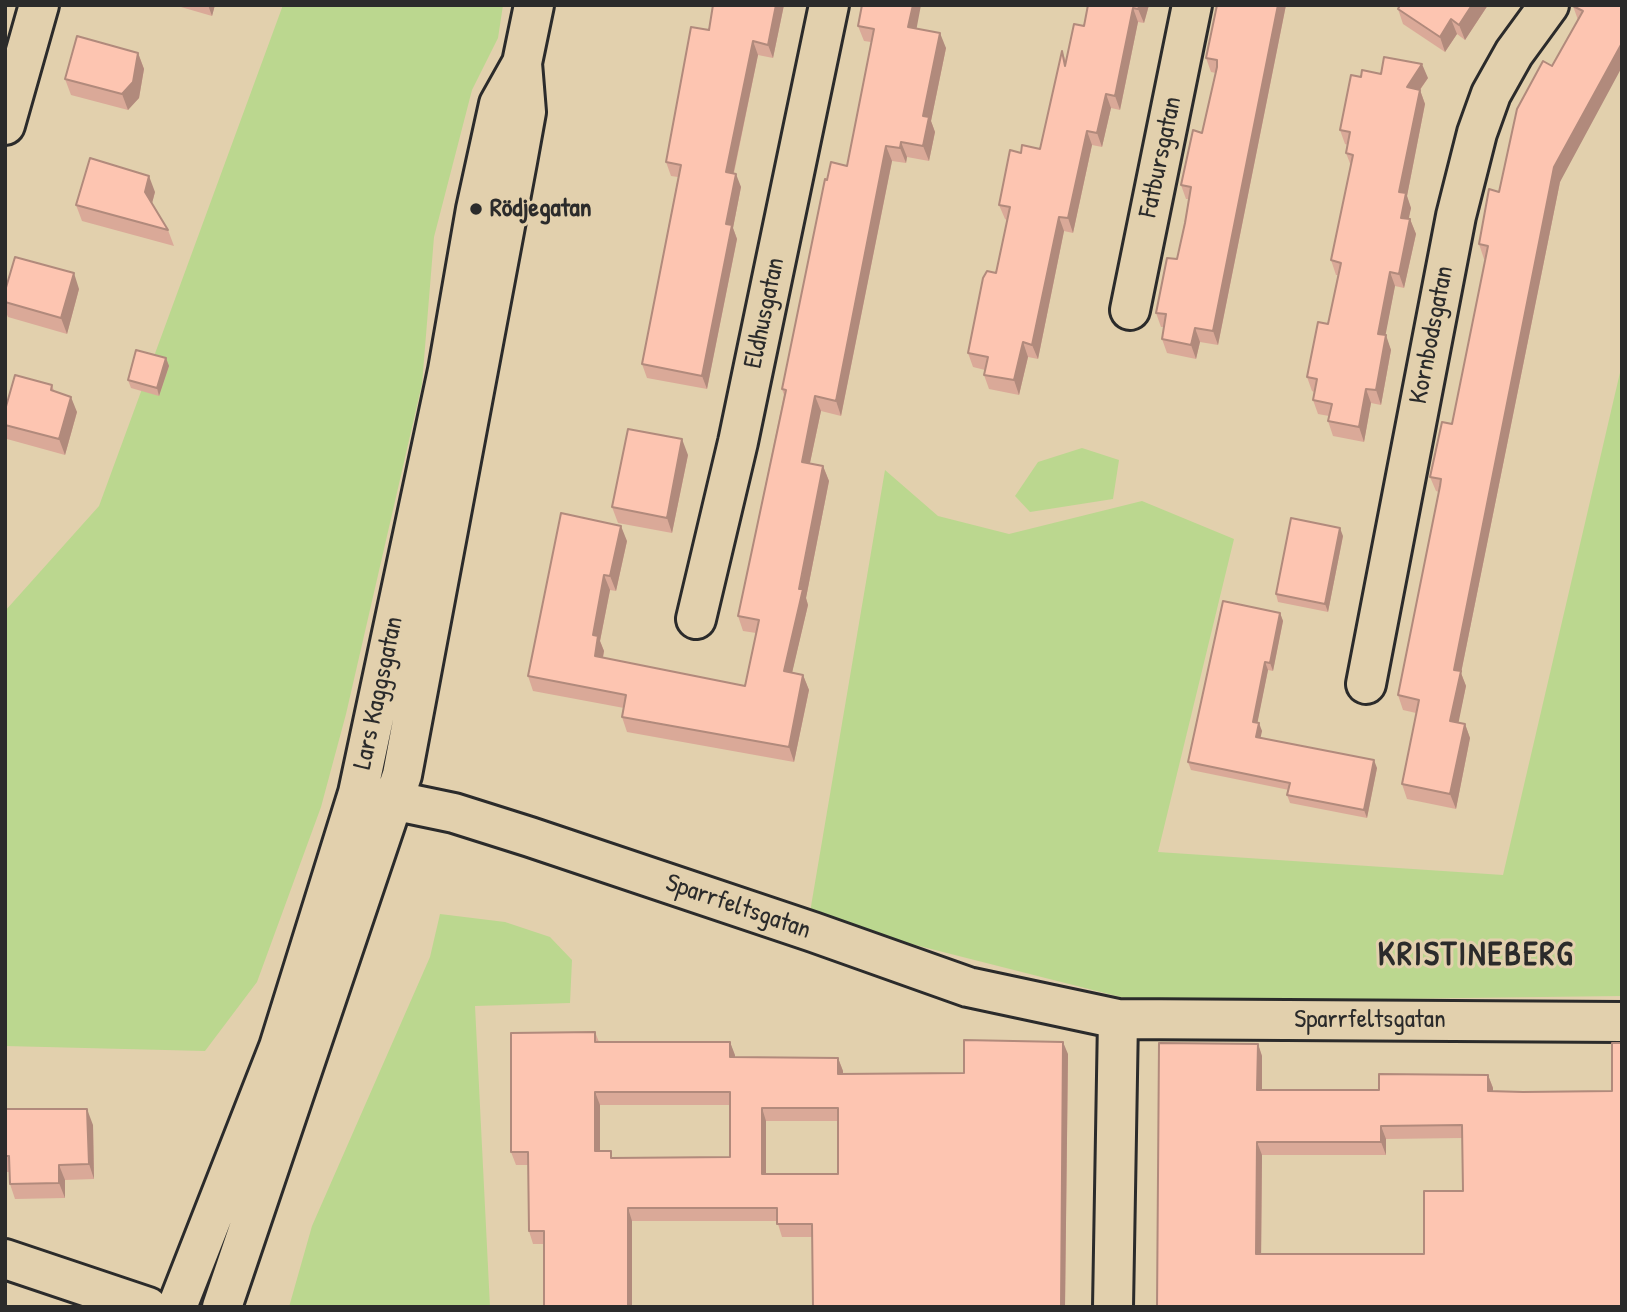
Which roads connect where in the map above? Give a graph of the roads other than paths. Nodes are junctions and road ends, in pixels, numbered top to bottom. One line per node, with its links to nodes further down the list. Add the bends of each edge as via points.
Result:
1 (39, 5): 7 (street)
2 (534, 5): 6 (street, Lars Kaggsgatan)
3 (829, 5): 9 (street, Eldhusgatan)
4 (1192, 5): 8 (street, Fatbursgatan)
5 (1549, 5): 10 (street, Kornbodsgatan, via 1514,53 1491,94 1477,133 1456,216)
6 (522, 63): 11 (street, Lars Kaggsgatan, via 496,117 448,370); 12 (street, Lars Kaggsgatan, via 526,111)
7 (5, 125)
8 (1130, 310)
9 (696, 620)
10 (1366, 684)
11 (358, 793): 12 (street, Sparrfeltsgatan); 17 (street, Lars Kaggsgatan, via 279,1047)
12 (395, 801): 13 (street, Sparrfeltsgatan, via 454,813 542,841 968,987); 18 (street, Lars Kaggsgatan)
13 (1118, 1019): 14 (street, Sparrfeltsgatan); 19 (street)
14 (1622, 1021)
15 (5, 1259): 16 (street)
16 (148, 1307)
17 (177, 1307)
18 (222, 1307)
19 (1113, 1307)

